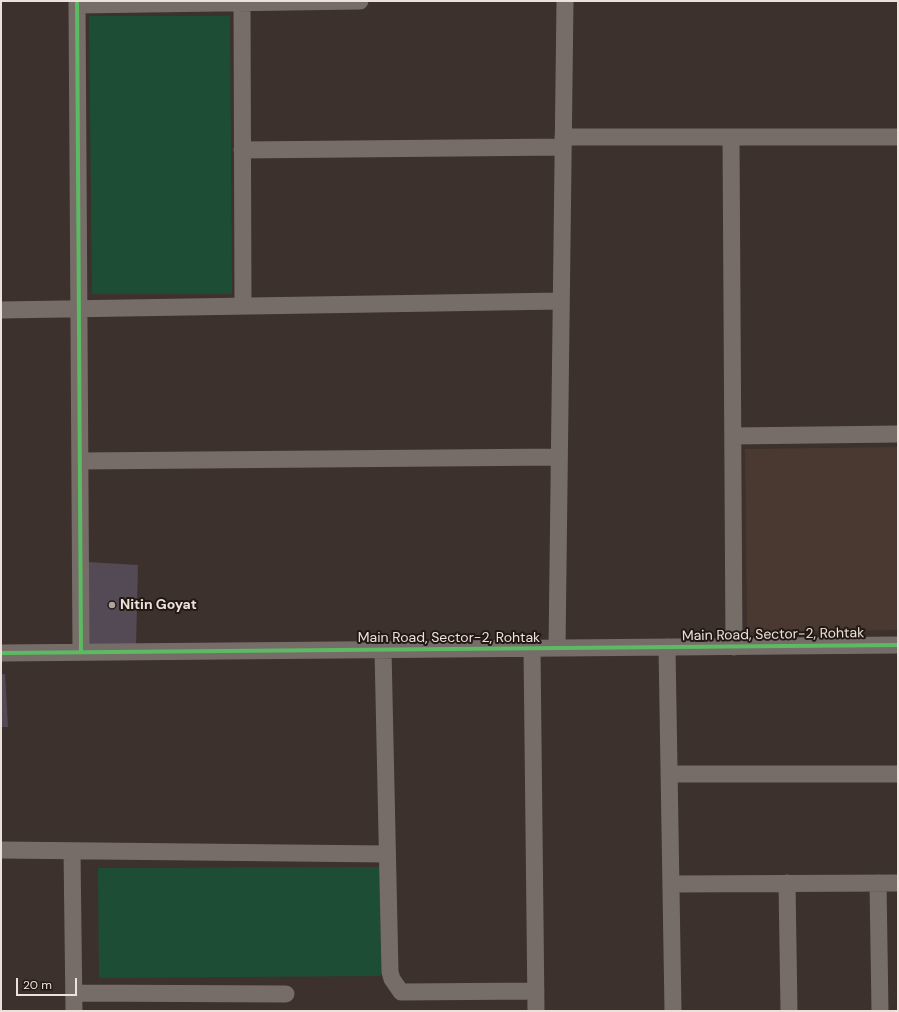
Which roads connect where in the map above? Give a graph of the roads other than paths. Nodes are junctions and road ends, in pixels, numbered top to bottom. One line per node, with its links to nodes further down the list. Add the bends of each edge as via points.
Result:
1 (360, 1): 4 (street)
2 (565, 1): 7 (street)
3 (78, 3): 4 (street); 11 (street)
4 (242, 3): 8 (street)
5 (731, 137): 6 (street); 7 (street); 14 (street)
6 (898, 137)
7 (563, 142): 8 (street); 9 (street)
8 (242, 150): 10 (street)
9 (561, 301): 10 (street); 15 (street)
10 (243, 306): 11 (street)
11 (79, 308): 12 (street); 16 (street)
12 (1, 310)
13 (898, 434): 14 (street)
14 (733, 436): 19 (street)
15 (559, 457): 16 (street); 20 (street)
16 (80, 462): 23 (street)
17 (898, 645): 19 (street, Main Road, Sector-2, Rohtak)
18 (667, 647): 19 (street, Main Road, Sector-2, Rohtak); 20 (street, Main Road, Sector-2, Rohtak); 25 (street)
19 (734, 647)
20 (557, 648): 21 (street, Main Road, Sector-2, Rohtak)
21 (532, 649): 22 (street, Main Road, Sector-2, Rohtak); 34 (street)
22 (383, 650): 23 (street, Main Road, Sector-2, Rohtak); 29 (street)
23 (81, 652): 24 (street, Main Road, Sector-2, Rohtak)
24 (1, 653)
25 (669, 774): 26 (street); 33 (street)
26 (898, 774)
27 (1, 850): 28 (street)
28 (72, 851): 29 (street); 35 (street)
29 (387, 854): 34 (street, via 390,972 401,992)
30 (787, 883): 31 (street); 33 (street); 40 (street)
31 (878, 883): 32 (street); 41 (street)
32 (898, 883)
33 (671, 884): 39 (street)
34 (536, 991): 38 (street)
35 (74, 993): 36 (street); 37 (street)
36 (286, 994)
37 (74, 1011)
38 (536, 1011)
39 (674, 1011)
40 (789, 1011)
41 (880, 1011)

